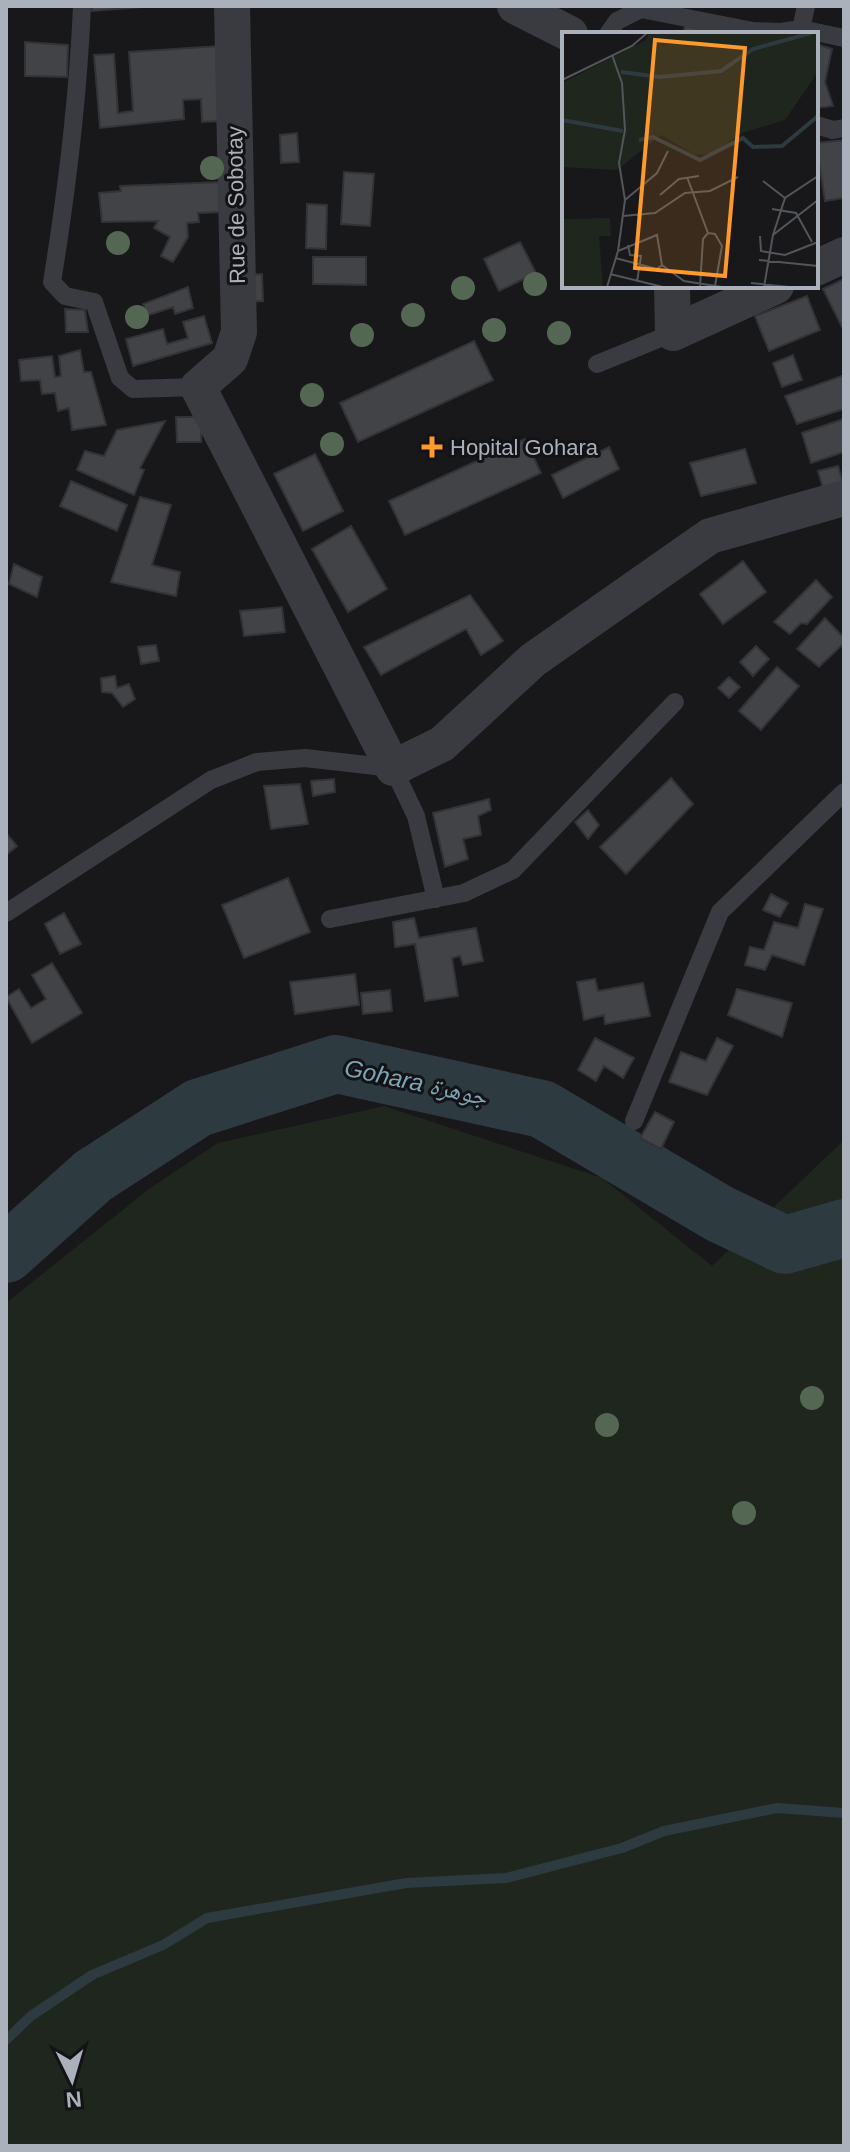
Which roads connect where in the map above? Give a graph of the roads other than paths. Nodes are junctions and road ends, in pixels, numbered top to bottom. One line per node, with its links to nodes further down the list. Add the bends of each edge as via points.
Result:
1 (82, 6): 20 (lane, via 68,178 52,282 65,296 94,302 120,378 133,389)
2 (232, 6): 20 (street, Rue de Sobotay, via 239,332 230,359)
3 (806, 6): 5 (lane)
4 (528, 8): 6 (street)
5 (801, 31): 8 (lane)
6 (567, 32)
7 (609, 32): 9 (lane, via 617,21 641,9)
8 (781, 32)
9 (781, 32)
10 (818, 34): 11 (lane)
11 (844, 38)
12 (818, 126): 13 (lane)
13 (844, 128)
14 (844, 255): 15 (street)
15 (818, 267)
16 (672, 288): 18 (street)
17 (772, 288): 18 (street)
18 (673, 333): 19 (lane)
19 (597, 364)
20 (198, 387): 23 (street)
21 (844, 498): 23 (street, via 710,536 533,660 442,744)
22 (675, 702): 25 (lane, via 513,870 464,893)
23 (393, 768): 25 (lane, via 416,816); 26 (lane, via 305,758 257,762 211,780)
24 (844, 792): 28 (lane, via 720,912)
25 (436, 899): 27 (lane)
26 (6, 913)
27 (330, 919)
28 (634, 1121)

